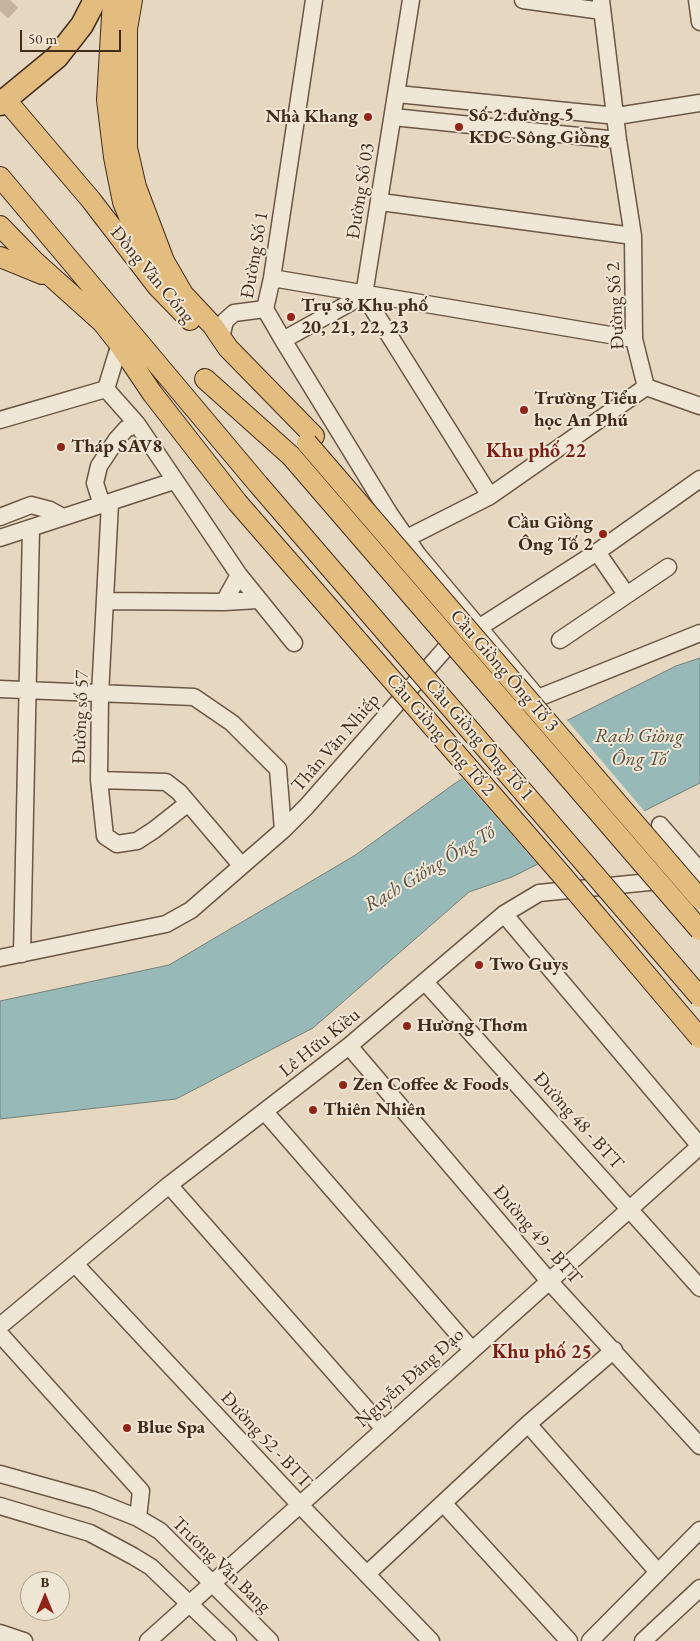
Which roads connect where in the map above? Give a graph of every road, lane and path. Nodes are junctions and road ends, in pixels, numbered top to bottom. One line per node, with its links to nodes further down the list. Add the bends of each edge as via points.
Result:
1 (95, 0): 11 (highway, via 82,25 57,57)
2 (114, 0): 23 (main road, via 107,100 114,157 123,202)
3 (132, 0): 26 (main road, via 127,28 126,118 127,148 136,187 164,261 183,294)
4 (314, 0): 21 (street, Đường Số 1)
5 (411, 0): 10 (street, Đường Số 03)
6 (523, 0): 8 (street)
7 (697, 0): 9 (street)
8 (602, 6): 13 (street, Đường Số 2)
9 (700, 22)
10 (397, 94): 13 (street); 14 (street, Đường Số 03)
11 (3, 102): 23 (main road, Đồng Văn Cống, via 91,200)
12 (700, 103): 13 (street)
13 (617, 116): 15 (street, Đường Số 2)
14 (393, 117): 15 (street); 17 (street, Đường Số 03)
15 (618, 140): 19 (street, Đường Số 2)
16 (0, 177): 74 (main road, Cầu Giồng Ông Tố 1, bridge, via 258,484)
17 (380, 202): 19 (street); 24 (street, Đường Số 03)
18 (0, 226): 22 (main road)
19 (633, 236): 27 (street, Đường Số 2)
20 (0, 257): 22 (main road)
21 (272, 278): 24 (street); 25 (street, Đường Số 1)
22 (55, 279): 29 (main road, via 96,316)
23 (157, 286): 36 (main road, Đồng Văn Cống)
24 (364, 295): 27 (street); 28 (street); 39 (street)
25 (264, 309): 26 (street, via 234,313); 28 (street, Đường Số 1)
26 (217, 332): 36 (main road)
27 (634, 339): 31 (street, Đường Số 2)
28 (283, 340): 45 (street, Đường Số 1, via 389,514)
29 (124, 350): 32 (street, via 117,353); 75 (main road, Cầu Giồng Ống Tố 2, bridge, via 152,393 236,502)
30 (206, 380): 70 (main road, bridge, via 291,456)
31 (646, 386): 33 (street); 39 (street)
32 (106, 390): 34 (street); 35 (street)
33 (700, 406)
34 (0, 420)
35 (137, 424): 38 (street); 40 (street, Đường số 57, via 126,429 99,466 95,482)
36 (311, 440): 67 (main road, Cầu Giồng Ông Tố 3); 68 (main road, Cầu Giồng Ông Tố 3, bridge)
37 (700, 479): 46 (street, Thân Văn Nhiếp)
38 (174, 481): 40 (street); 48 (street)
39 (490, 496): 45 (street)
40 (106, 504): 42 (street); 51 (street, Đường số 57)
41 (0, 517): 42 (street, via 31,506)
42 (63, 517): 43 (street)
43 (30, 528): 44 (street); 58 (street)
44 (0, 538)
45 (407, 538): 53 (street, Đường Số 1)
46 (597, 552): 49 (street); 53 (street, Thân Văn Nhiếp)
47 (668, 567): 49 (street)
48 (239, 575): 50 (street); 52 (street)
49 (626, 594): 55 (street)
50 (258, 600): 52 (street); 56 (street)
51 (106, 601): 52 (street); 59 (street, Đường số 57)
52 (224, 602)
53 (480, 627): 54 (street, Đường Số 1, via 538,698); 63 (street, Thân Văn Nhiếp, via 452,642)
54 (700, 633)
55 (560, 640)
56 (294, 643)
57 (0, 689): 58 (street)
58 (27, 690): 59 (street); 71 (street)
59 (100, 695): 60 (street, Đường số 57); 63 (street, via 194,697 214,709 278,769)
60 (99, 780): 61 (street, via 166,782); 61 (street, Đường số 57, via 105,836 117,844 137,841)
61 (187, 804): 64 (street)
62 (660, 825): 65 (street)
63 (283, 830): 64 (street, Thân Văn Nhiếp)
64 (241, 865): 71 (street, Thân Văn Nhiếp, via 191,910 166,924)
65 (700, 872)
66 (700, 878): 69 (street, Lê Hữu Kiều, via 539,893)
67 (700, 884)
68 (700, 899)
69 (504, 914): 73 (street, Lê Hữu Kiều); 78 (street)
70 (700, 930)
71 (22, 954): 72 (street, Thân Văn Nhiếp)
72 (0, 958)
73 (425, 982): 76 (street, Lê Hữu Kiều); 80 (street, Đường 48 - BTT)
74 (700, 997)
75 (700, 1038)
76 (349, 1046): 77 (street, Lê Hữu Kiều); 82 (street, Đường 49 - BTT)
77 (264, 1112): 79 (street, Lê Hữu Kiều); 86 (street)
78 (700, 1146): 80 (street, Nguyễn Đăng Đạo)
79 (169, 1185): 81 (street, Lê Hữu Kiều); 89 (street)
80 (630, 1208): 82 (street, Nguyễn Đăng Đạo); 83 (street, Đường 48 - BTT)
81 (74, 1264): 84 (street, Lê Hữu Kiều); 93 (street, Đường 52 - BTT)
82 (549, 1281): 86 (street, Nguyễn Đăng Đạo); 87 (street, Đường 49 - BTT)
83 (700, 1288)
84 (0, 1326)
85 (0, 1334): 95 (street, via 141,1491)
86 (472, 1350): 89 (street, Nguyễn Đăng Đạo)
87 (614, 1350): 88 (street); 90 (street, Đường 49 - BTT)
88 (528, 1424): 92 (street); 97 (street)
89 (384, 1429): 93 (street, Nguyễn Đăng Đạo)
90 (700, 1446)
91 (0, 1474): 95 (street, Trương Văn Bang, via 94,1500)
92 (444, 1504): 98 (street); 108 (street)
93 (300, 1505): 98 (street, Đường 52 - BTT); 99 (street, Nguyễn Đăng Đạo)
94 (0, 1506): 101 (street, via 90,1533 112,1544 151,1567)
95 (138, 1518): 99 (street, Trương Văn Bang, via 160,1530)
96 (697, 1538): 97 (street)
97 (657, 1571): 109 (street)
98 (368, 1573): 107 (street, Đường 52 - BTT)
99 (214, 1582): 101 (street, Nguyễn Đăng Đạo); 106 (street, Trương Văn Bang)
100 (700, 1588): 110 (street)
101 (189, 1604): 104 (street, Nguyễn Đăng Đạo); 105 (street)
102 (0, 1633): 103 (street)
103 (24, 1641)
104 (148, 1641)
105 (228, 1641)
106 (270, 1641)
107 (431, 1641)
108 (569, 1641)
109 (590, 1641)
110 (643, 1641)

